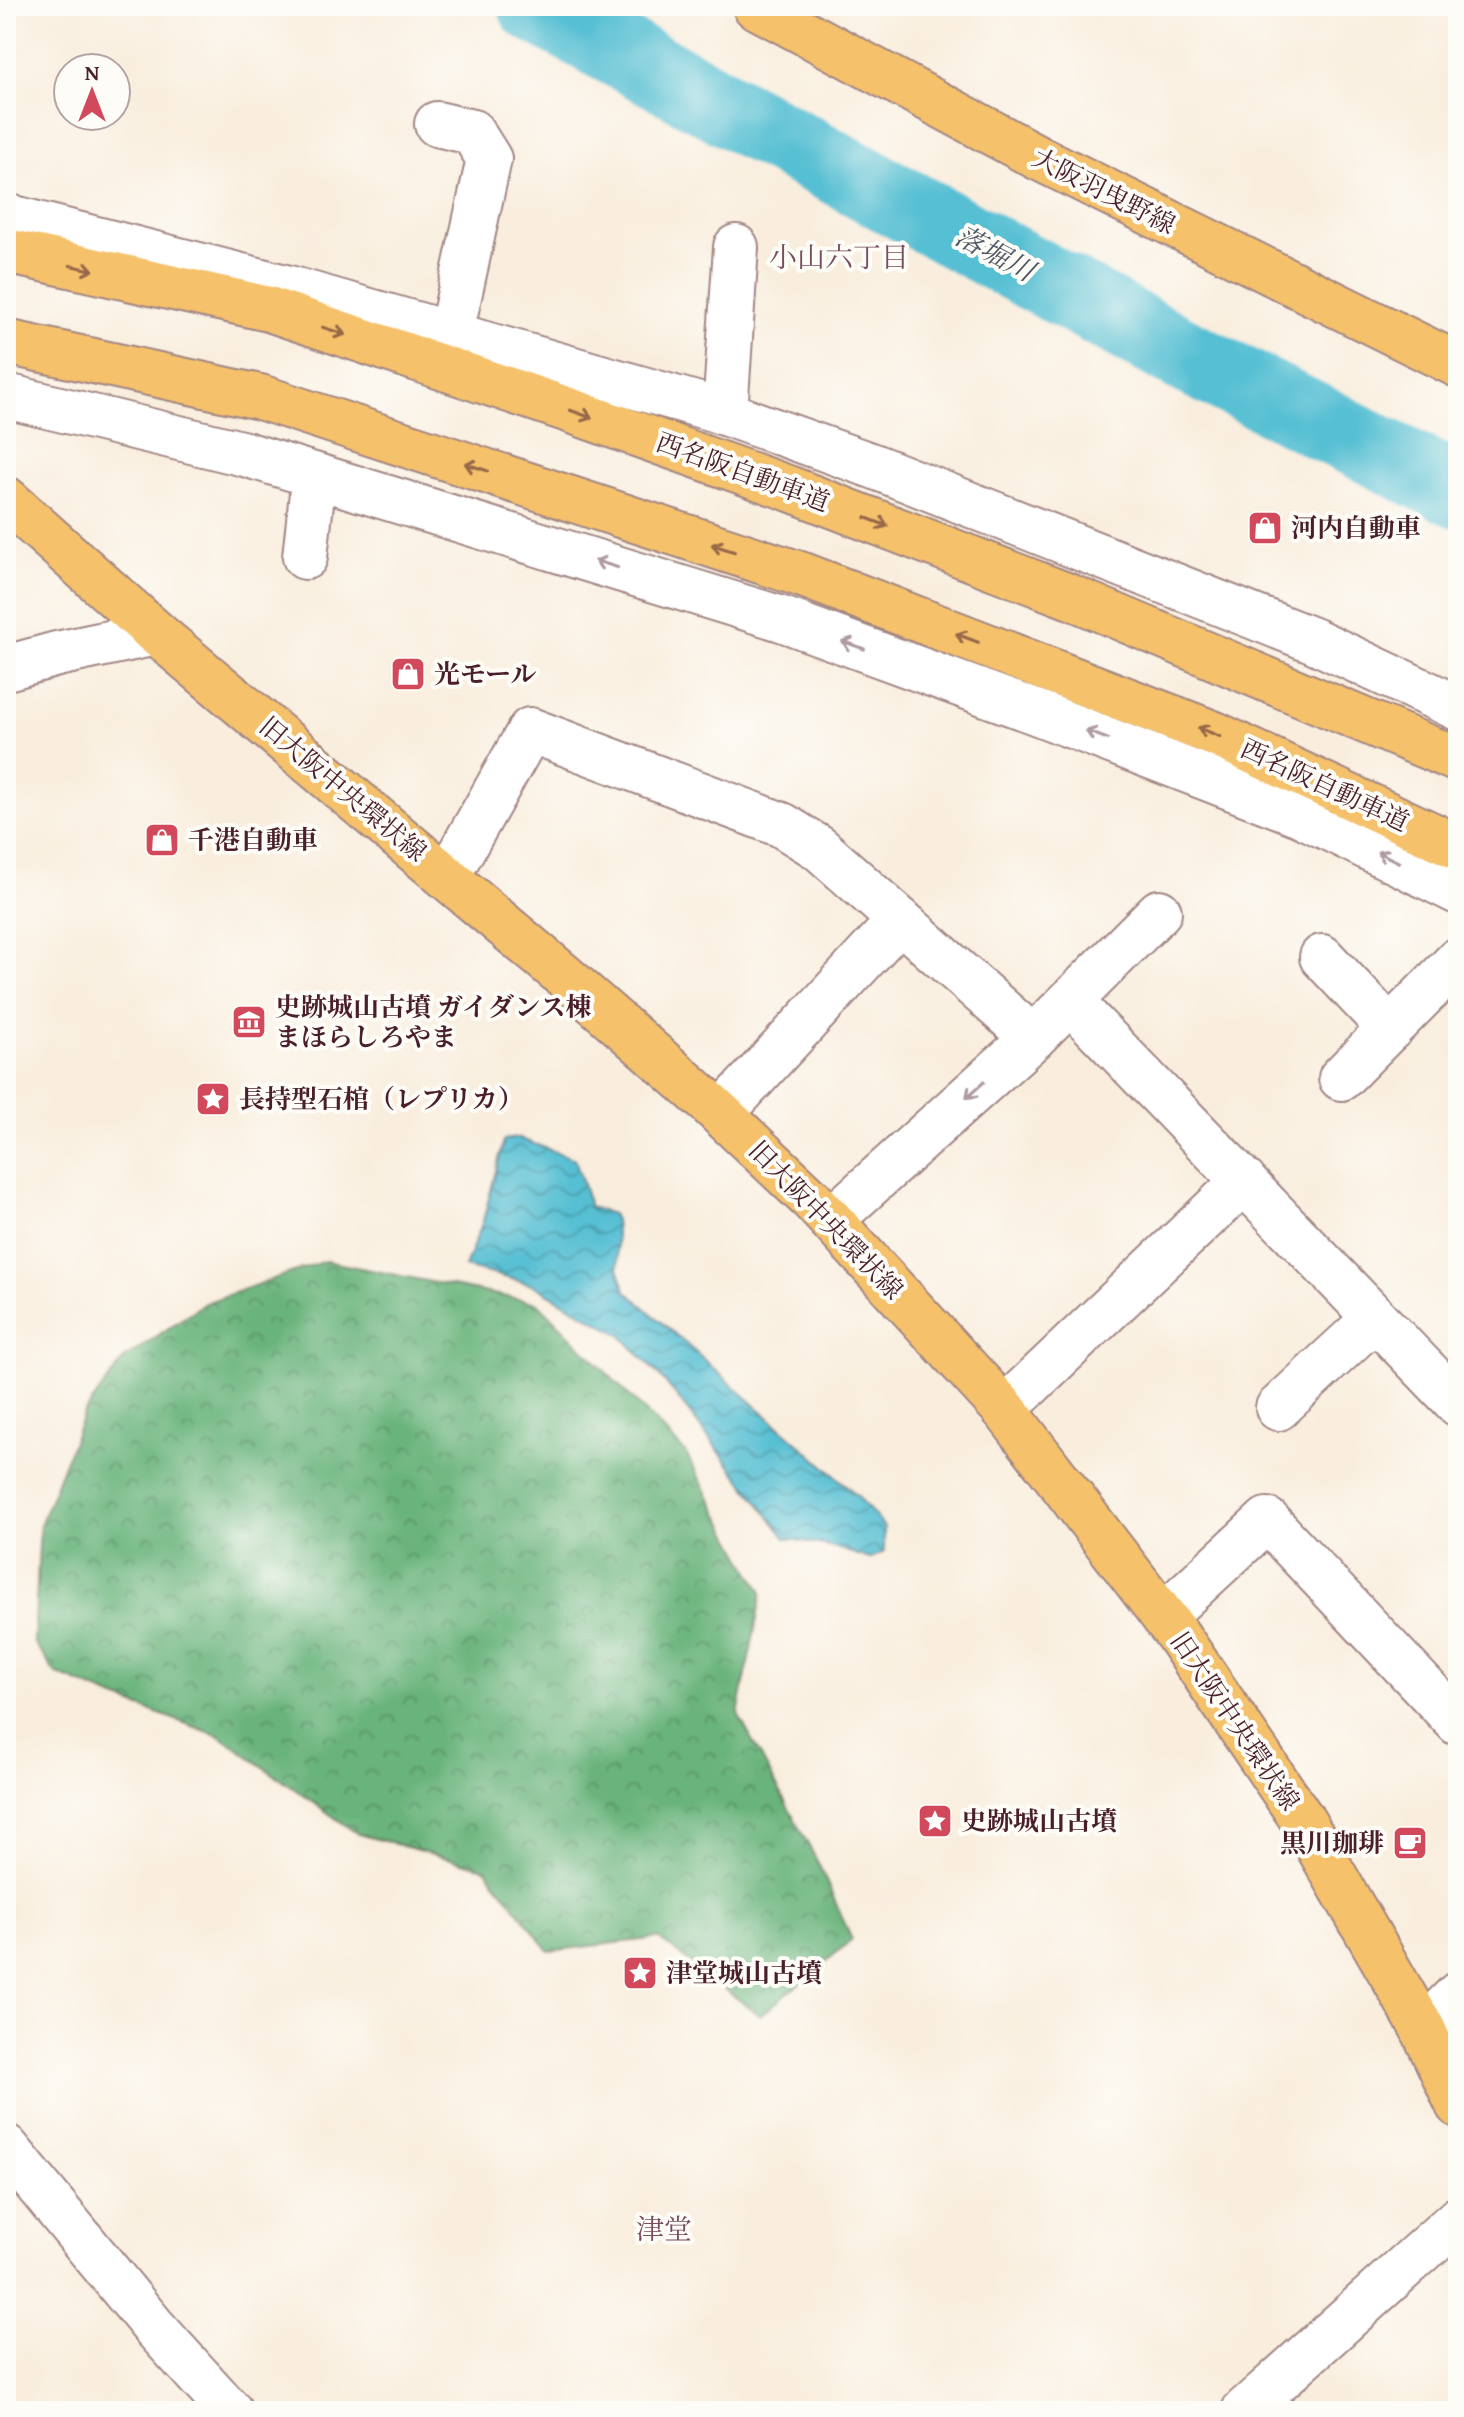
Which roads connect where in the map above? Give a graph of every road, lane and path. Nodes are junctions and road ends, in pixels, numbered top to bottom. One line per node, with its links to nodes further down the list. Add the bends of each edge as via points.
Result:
1 (755, 6): 8 (main road, 大阪羽曳野線, via 1039,158)
2 (437, 124): 6 (street, via 472,132 489,159)
3 (6, 216): 6 (street)
4 (736, 247): 10 (street)
5 (6, 251): 17 (main road, 西名阪自動車道, one-way to 17, via 269,309 566,409 1071,597)
6 (451, 333): 10 (street)
7 (6, 342): 18 (main road, 西名阪自動車道, one-way to 7, via 1215,734 803,575 260,397)
8 (1458, 365)
9 (6, 396): 11 (street)
10 (725, 413): 16 (street, via 1301,635)
11 (314, 475): 13 (street); 20 (street, one-way to 11, via 1300,814 1027,708 782,619)
12 (6, 499): 14 (main road, 旧大阪中央環状線)
13 (305, 557)
14 (156, 633): 15 (street); 19 (main road, 旧大阪中央環状線)
15 (6, 668)
16 (1458, 708)
17 (1458, 760)
18 (1458, 847)
19 (447, 877): 22 (street, via 530,730 782,825 819,848); 29 (main road, 旧大阪中央環状線)
20 (1458, 892)
21 (1159, 912): 25 (street)
22 (900, 920): 27 (street); 29 (street)
23 (1322, 957): 26 (street)
24 (1458, 960): 26 (street)
25 (1070, 1001): 27 (street); 30 (street)
26 (1390, 1029): 28 (street)
27 (1033, 1038): 31 (street, one-way to 31)
28 (1341, 1078)
29 (721, 1114): 31 (main road, 旧大阪中央環状線)
30 (1244, 1181): 32 (street); 35 (street)
31 (831, 1220): 35 (main road, 旧大阪中央環状線)
32 (1375, 1318): 33 (street); 34 (street)
33 (1458, 1404)
34 (1278, 1408)
35 (1004, 1409): 36 (main road, 旧大阪中央環状線)
36 (1163, 1616): 37 (street, via 1267,1520); 39 (main road, 旧大阪中央環状線, via 1302,1819)
37 (1458, 1723)
38 (1458, 1994): 39 (street)
39 (1423, 2029): 40 (main road, 旧大阪中央環状線)
40 (1458, 2105)
41 (6, 2147): 44 (street)
42 (1458, 2219): 43 (street)
43 (1247, 2410)
44 (230, 2411)

